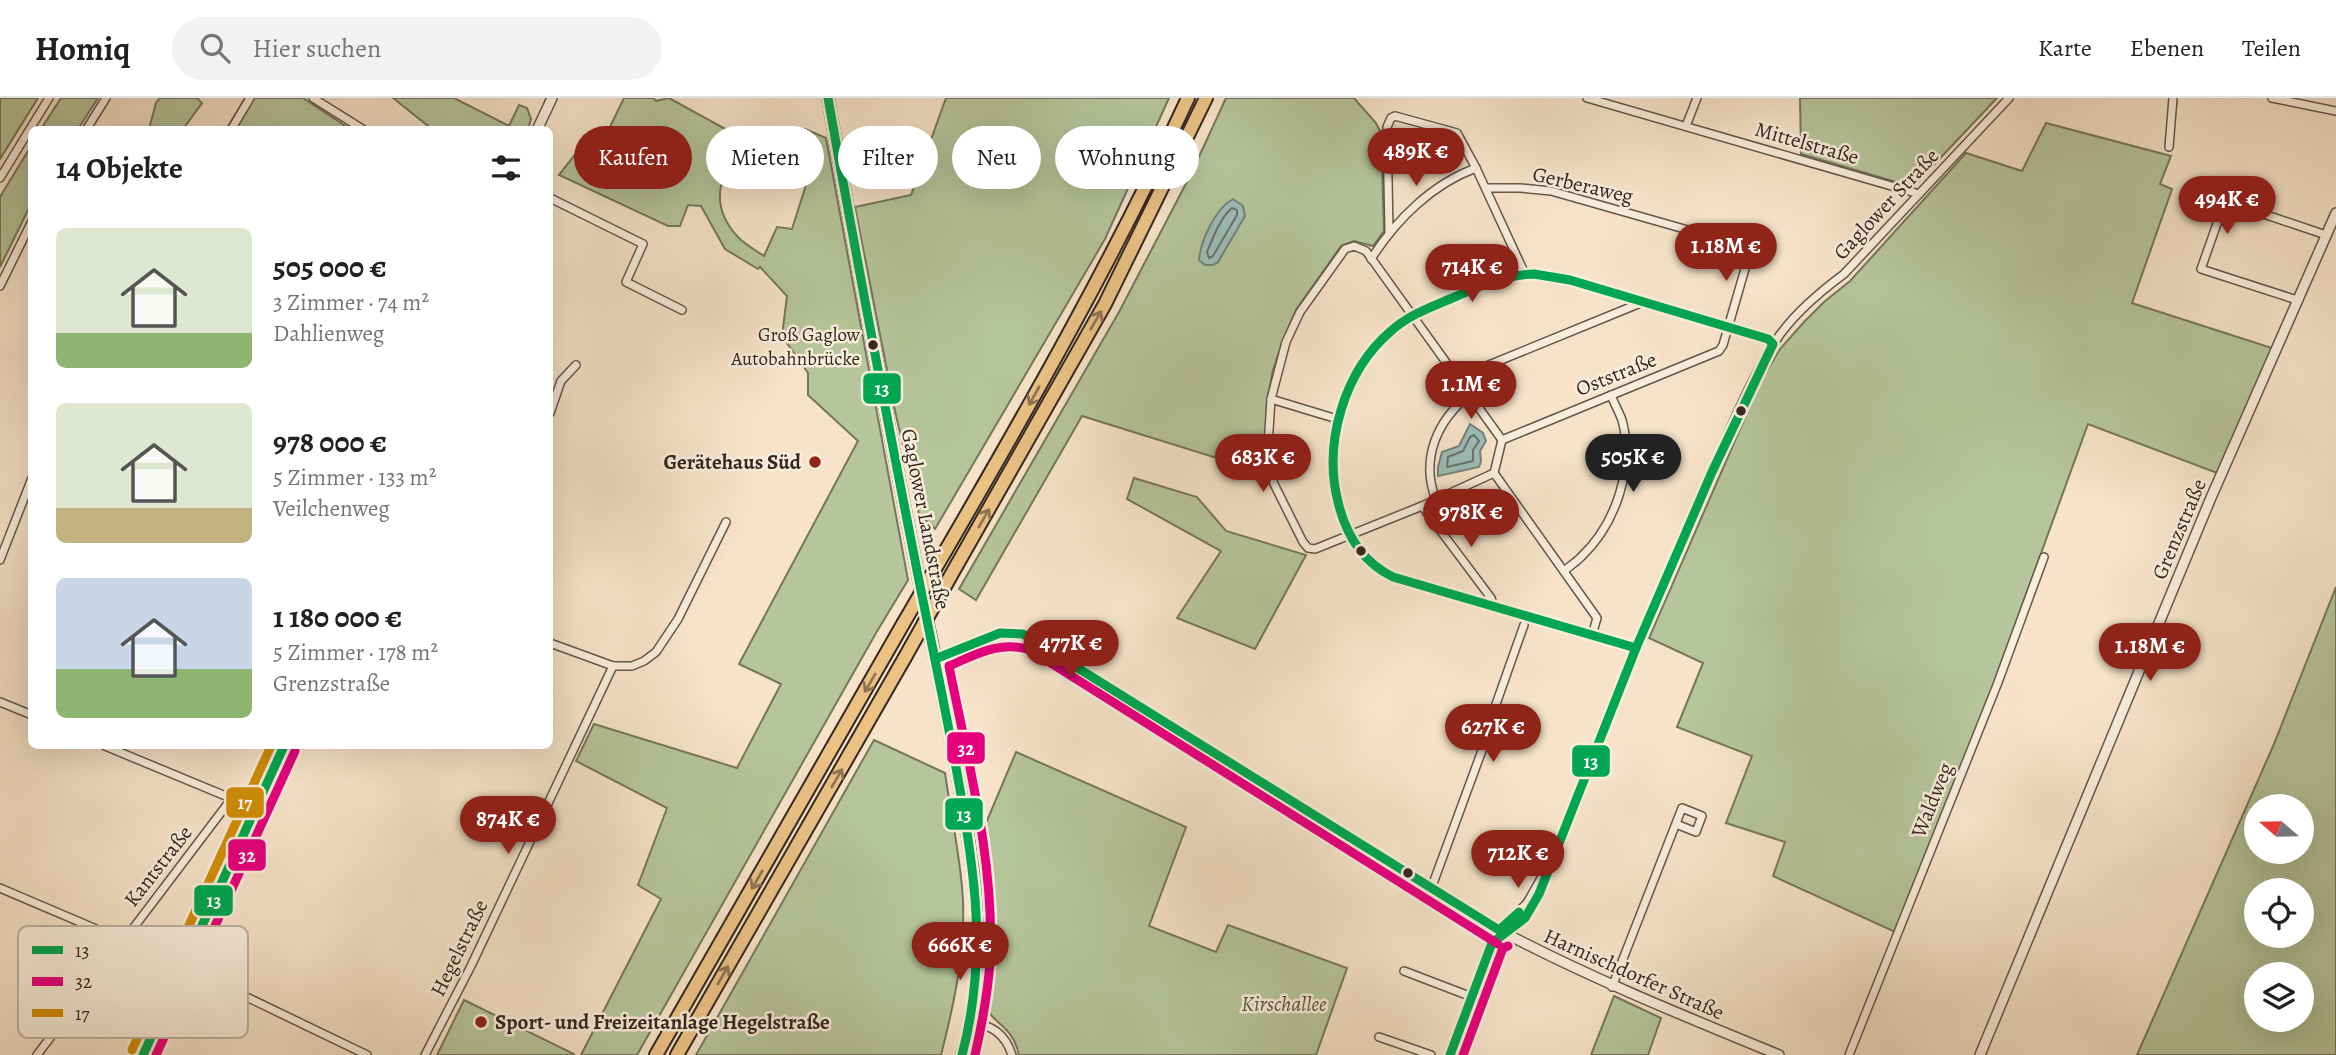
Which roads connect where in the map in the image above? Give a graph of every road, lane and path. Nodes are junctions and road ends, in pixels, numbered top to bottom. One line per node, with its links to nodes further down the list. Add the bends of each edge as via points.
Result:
1 (49, 98): 15 (street)
2 (106, 98): 16 (street)
3 (250, 98): 17 (street)
4 (313, 98): 18 (street)
5 (552, 98): 19 (street)
6 (828, 98): 64 (main road, Gaglower Landstraße)
7 (1188, 98): 91 (highway, one-way to 91, bridge, via 1088,300)
8 (1206, 98): 92 (highway, one-way to 8, bridge, via 1105,304)
9 (1587, 98): 20 (street, Mittelstraße)
10 (1697, 98): 20 (street)
11 (2009, 98): 26 (street, Gaglower Straße)
12 (2173, 98): 22 (street)
13 (2272, 98): 14 (street)
14 (2336, 110)
15 (32, 126)
16 (88, 126)
17 (233, 126)
18 (358, 126)
19 (539, 126)
20 (1686, 126): 26 (street, Mittelstraße)
21 (28, 132): 24 (street)
22 (2169, 147)
23 (1476, 168): 25 (street); 30 (street, via 1425,198); 30 (street, via 1457,133 1391,118 1387,127)
24 (0, 178)
25 (1487, 188): 32 (street, Gerberaweg, via 1551,191); 34 (street)
26 (1919, 194): 41 (street, Gaglower Straße)
27 (553, 199): 38 (street, via 643,244 626,282)
28 (2336, 213): 31 (street, Grenzstraße)
29 (28, 229): 35 (street)
30 (1388, 232): 33 (street)
31 (2326, 235): 36 (street, Grenzstraße); 36 (street, via 2225,201 2201,269)
32 (1751, 248): 40 (street, Oststraße)
33 (1371, 259): 39 (street); 46 (street, via 1360,248 1345,249 1300,312 1286,342)
34 (1525, 274): 37 (street, via 1566,279); 39 (street, via 1487,282)
35 (0, 286)
36 (2297, 300): 99 (street, Grenzstraße)
37 (1643, 302): 40 (street); 43 (street)
38 (682, 310)
39 (1412, 315): 43 (street); 48 (street, via 1369,357)
40 (1728, 327): 41 (street); 45 (street, Oststraße, via 1719,351)
41 (1773, 344): 63 (street, Gaglower Straße)
42 (576, 365): 47 (street, via 561,381)
43 (1457, 378): 44 (street)
44 (1469, 395): 49 (street); 52 (street, via 1444,420 1436,436 1429,469)
45 (1611, 395): 49 (street, Oststraße); 58 (street, via 1626,446 1623,479 1608,523 1591,547)
46 (1271, 399): 48 (street); 55 (street, via 1267,461 1303,542 1315,549)
47 (553, 404)
48 (1337, 419): 55 (street, via 1332,472)
49 (1502, 440): 50 (street)
50 (1494, 473): 52 (street); 58 (street)
51 (28, 488): 57 (street)
52 (1436, 500): 53 (street)
53 (1422, 506): 55 (street); 59 (street)
54 (726, 522): 65 (street, via 678,619 656,652 632,666)
55 (1350, 535): 59 (street, via 1359,552 1379,571)
56 (2044, 557): 98 (street, Waldweg)
57 (0, 560)
58 (1564, 571): 61 (street, via 1597,618)
59 (1494, 607): 61 (street)
60 (1524, 625): 74 (street)
61 (1592, 635): 63 (street)
62 (553, 644): 65 (street)
63 (1637, 648): 78 (street, Gaglower Straße, via 1548,867 1527,903)
64 (935, 659): 74 (street, Harnischdorfer Straße, via 991,636 1023,634); 83 (main road, Gaglower Landstraße, via 975,894 977,968)
65 (613, 666): 90 (street, Hegelstraße)
66 (0, 702): 67 (street)
67 (28, 713)
68 (111, 749): 70 (street)
69 (283, 749): 71 (street)
70 (232, 799): 71 (street); 76 (street, Kantstraße)
71 (257, 809): 77 (street)
72 (1676, 824): 80 (street)
73 (0, 888): 75 (street)
74 (1431, 889): 78 (street, Harnischdorfer Straße)
75 (90, 926)
76 (134, 926)
77 (204, 926)
78 (1499, 934): 80 (street, Harnischdorfer Straße); 82 (street)
79 (1404, 971): 82 (street)
80 (1612, 987): 97 (street, Harnischdorfer Straße)
81 (248, 997): 89 (street)
82 (1472, 997): 96 (street)
83 (970, 1021): 93 (main road, Gaglower Landstraße); 94 (street, via 996,1030)
84 (1379, 1037): 95 (street)
85 (50, 1038): 87 (street, Kantstraße)
86 (151, 1038): 88 (street)
87 (37, 1055)
88 (143, 1055)
89 (367, 1055)
90 (425, 1055)
91 (656, 1055)
92 (677, 1055)
93 (962, 1055)
94 (1012, 1055)
95 (1431, 1055)
96 (1450, 1055)
97 (1779, 1055)
98 (1849, 1055)
99 (1980, 1055)

